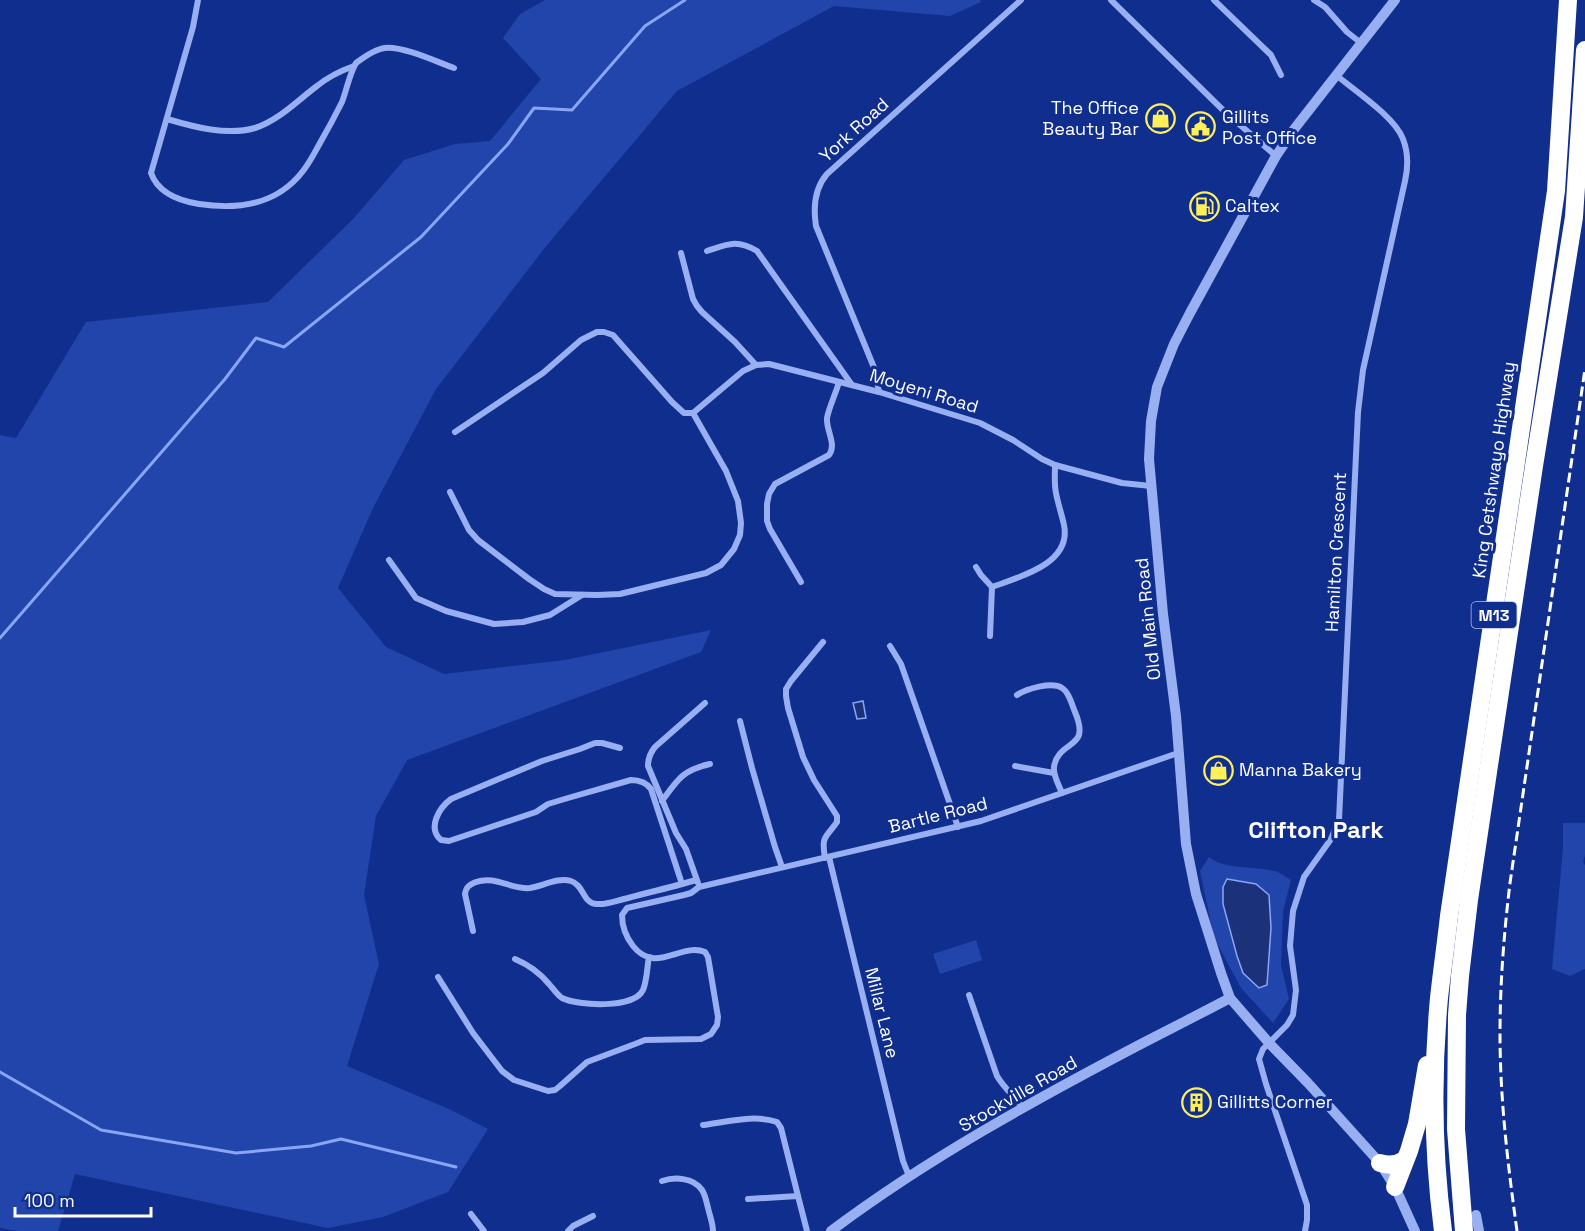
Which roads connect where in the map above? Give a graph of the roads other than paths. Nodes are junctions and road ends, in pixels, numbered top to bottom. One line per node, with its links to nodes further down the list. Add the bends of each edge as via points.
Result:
1 (198, 0): 14 (street)
2 (1022, 0): 21 (street, York Road, via 827,174 817,193 814,208 818,231 875,370)
3 (1111, 0): 15 (street, via 1225,112)
4 (1214, 0): 12 (street, via 1271,55)
5 (1314, 0): 8 (street)
6 (1395, 0): 8 (street, Old Main Road)
7 (1568, 0): 56 (highway, King Cetshwayo Highway / M13, via 1556,191)
8 (1361, 43): 13 (street, Old Main Road)
9 (1585, 50): 61 (highway, M13, via 1574,217 1469,900 1457,1015)
10 (354, 66): 11 (street, via 366,56 389,48); 14 (street, via 329,77 255,128 220,130); 14 (street, via 341,103 303,171 280,191 255,204 196,204 177,199 157,184 152,168)
11 (454, 68)
12 (1281, 75)
13 (1336, 75): 15 (street, Old Main Road); 57 (street, Hamilton Crescent, via 1396,126 1405,144 1407,173 1360,390 1339,820 1299,891 1290,946 1296,990 1293,1015)
14 (167, 119)
15 (1276, 156): 25 (street, Old Main Road, via 1164,366 1149,439)
16 (708, 252): 20 (street, via 730,243 757,251)
17 (681, 253): 18 (street, via 697,306)
18 (756, 366): 19 (street, Moyeni Road, via 769,364); 22 (street, via 743,371)
19 (839, 382): 20 (street, Moyeni Road); 29 (street, via 827,418 831,452 779,480 766,504 770,529)
20 (852, 385): 21 (street, Moyeni Road)
21 (879, 392): 24 (street, Moyeni Road, via 980,423)
22 (693, 413): 23 (street, via 682,413 613,335 597,332); 31 (street, via 738,501 741,529 734,549 722,565 706,573 620,594)
23 (455, 432)
24 (1055, 465): 25 (street, Moyeni Road, via 1132,485); 30 (street, via 1056,496 1065,531 1062,548 1036,570)
25 (1151, 486): 39 (street, Old Main Road)
26 (450, 492): 31 (street, via 469,530 482,543 544,589 555,594)
27 (389, 560): 31 (street, via 416,598 494,624 550,615)
28 (976, 567): 30 (street)
29 (801, 582)
30 (992, 587): 32 (street)
31 (582, 595)
32 (990, 636)
33 (823, 642): 46 (street, via 786,692 803,757 837,816 824,840)
34 (890, 646): 45 (street, via 901,664)
35 (1017, 695): 42 (street, via 1031,688 1056,686 1070,700 1078,719 1079,735 1059,754)
36 (705, 704): 44 (street, via 651,751 648,766)
37 (740, 721): 47 (street)
38 (620, 748): 49 (street, via 596,743 451,799 437,816 436,835 449,841 536,812 548,804 631,780 640,781 651,789)
39 (1178, 753): 43 (street, Bartle Road); 55 (street, Old Main Road, via 1191,873)
40 (710, 764): 44 (street, via 688,771)
41 (1015, 766): 42 (street)
42 (1054, 773): 43 (street)
43 (1062, 793): 45 (street, Bartle Road)
44 (662, 801): 48 (street)
45 (958, 827): 46 (street, Bartle Road)
46 (827, 857): 47 (street, Bartle Road); 64 (street, Millar Lane)
47 (782, 867): 48 (street, Bartle Road)
48 (698, 883): 49 (street); 51 (street, via 691,893 630,907 623,913 628,940 638,952)
49 (682, 884): 50 (street, via 596,904 588,901 579,886 570,881 525,888 481,880 469,885 465,894)
50 (473, 931)
51 (649, 957): 52 (street, via 638,995 618,1003 596,1004 562,998 538,972); 53 (street, via 705,952 718,1017 713,1033 701,1039 645,1040 586,1062 555,1090 548,1091 514,1080 502,1071)
52 (515, 959)
53 (438, 977)
54 (969, 995): 58 (street, via 997,1076)
55 (1230, 998): 57 (street, Old Main Road); 58 (street, Stockville Road)
56 (1439, 999): 59 (highway, King Cetshwayo Highway / M13); 62 (highway, via 1417,1124)
57 (1269, 1042): 63 (street, Old Main Road); 77 (street, via 1259,1063 1307,1205)
58 (1023, 1109): 64 (street, Stockville Road)
59 (1436, 1113): 79 (highway, via 1426,1157 1428,1195); 80 (highway, King Cetshwayo Highway / M13)
60 (703, 1125): 67 (street, via 750,1119 777,1122)
61 (1456, 1129): 71 (highway); 81 (highway, M13)
62 (1405, 1160): 63 (highway, via 1397,1164); 66 (highway)
63 (1380, 1163): 66 (street, Old Main Road)
64 (909, 1176): 76 (street, Stockville Road)
65 (662, 1181): 74 (street, via 675,1178 698,1186)
66 (1395, 1187): 78 (street, Old Main Road)
67 (798, 1196): 68 (street); 75 (street)
68 (748, 1199)
69 (471, 1214): 72 (street)
70 (593, 1216): 73 (street)
71 (1477, 1223)
72 (484, 1231)
73 (568, 1231)
74 (713, 1231)
75 (807, 1231)
76 (831, 1231)
77 (1305, 1231)
78 (1415, 1231)
79 (1437, 1231)
80 (1443, 1231)
81 (1464, 1231)

